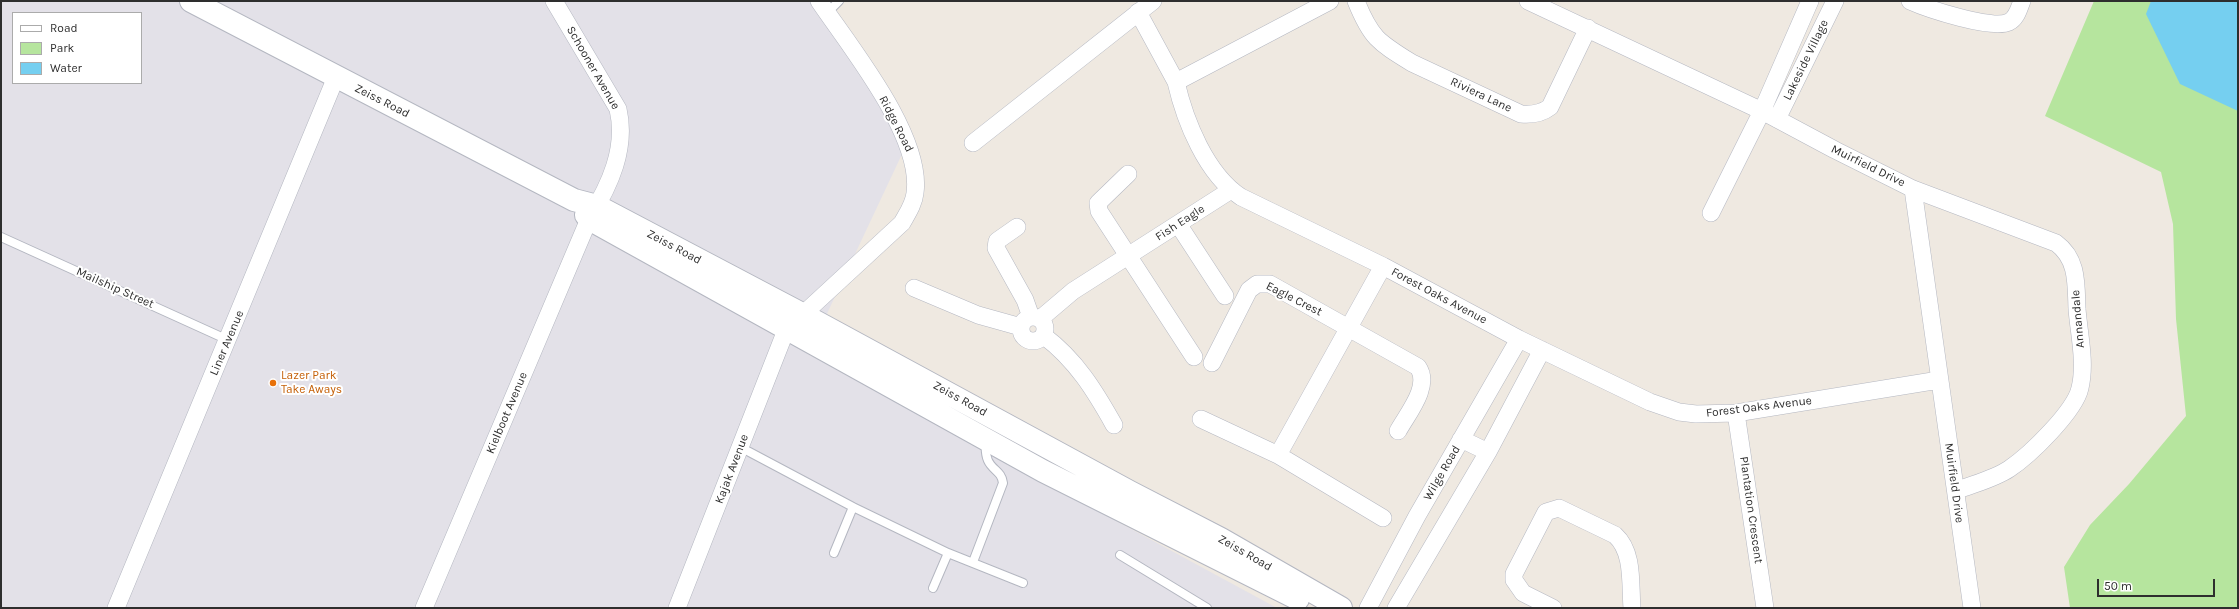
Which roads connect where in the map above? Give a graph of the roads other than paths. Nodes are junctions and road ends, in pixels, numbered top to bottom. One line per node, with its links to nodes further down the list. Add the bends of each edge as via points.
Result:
1 (191, 1): 16 (street, Zeiss Road)
2 (554, 1): 24 (street, Schooner Avenue, via 618,108 622,126 621,143 614,168)
3 (839, 1): 13 (lane)
4 (1153, 1): 14 (street)
5 (1330, 1): 17 (street)
6 (1356, 1): 15 (street, Riviera Lane, via 1365,25 1372,35 1396,53 1480,95 1521,114 1529,115 1538,114 1550,107)
7 (1528, 1): 15 (street, Muirfield Drive)
8 (1810, 1): 18 (street, Lakeside Village)
9 (1835, 1): 19 (street, Lakeside Village)
10 (1910, 1): 12 (street)
11 (2022, 1): 12 (street, via 2015,17 2003,24)
12 (1934, 6)
13 (823, 7): 33 (street, Ridge Road, via 868,74 907,142 913,160 915,194 911,208 902,223)
14 (1138, 12): 17 (street, Forest Oaks Avenue); 20 (street)
15 (1588, 28): 18 (street, Muirfield Drive)
16 (336, 77): 24 (street, Zeiss Road, via 574,200); 39 (street, Liner Avenue)
17 (1176, 82): 23 (street, Forest Oaks Avenue, via 1185,116 1216,174)
18 (1762, 111): 19 (street, Muirfield Drive); 25 (street, Lakeside Village)
19 (1777, 119): 22 (street, Muirfield Drive)
20 (973, 143)
21 (1128, 174): 29 (street, via 1098,202 1099,211)
22 (1913, 189): 43 (street, Muirfield Drive); 53 (street, Annandale, via 2056,243 2068,254 2075,274 2082,377 2072,408 2010,469)
23 (1231, 190): 26 (street, Fish Eagle); 30 (street, Forest Oaks Avenue)
24 (593, 213): 33 (street, Zeiss Road); 36 (street, Zeiss Road); 63 (street, Kielboot Avenue)
25 (1711, 213)
26 (1178, 224): 29 (street, Fish Eagle); 32 (street)
27 (1017, 227): 34 (street, via 997,241 996,248 1025,300)
28 (1, 237): 39 (lane, Mailship Street)
29 (1128, 256): 34 (street, Fish Eagle); 41 (street)
30 (1383, 266): 35 (street); 38 (street, Forest Oaks Avenue)
31 (914, 288): 34 (street, via 978,315)
32 (1225, 296)
33 (802, 314): 36 (street, Ridge Road); 67 (street, Zeiss Road, via 1221,539)
34 (1031, 321): 37 (street, via 1046,327); 37 (street, via 1021,332 1026,340 1036,342)
35 (1348, 328): 42 (street, Eagle Crest, via 1270,284 1257,284 1249,290); 47 (street, Eagle Crest, via 1418,367 1422,374 1422,386); 52 (street)
36 (786, 330): 48 (street, Zeiss Road); 50 (street, Kajak Avenue)
37 (1044, 336): 46 (street, via 1065,353 1079,370 1093,388)
38 (1519, 339): 40 (street, Forest Oaks Avenue); 49 (street, Wilge Road)
39 (228, 340): 62 (street, Liner Avenue)
40 (1542, 350): 44 (street, Forest Oaks Avenue, via 1665,408 1696,414); 51 (street)
41 (1194, 357)
42 (1212, 363)
43 (1939, 380): 44 (street, Forest Oaks Avenue); 53 (street, Muirfield Drive)
44 (1736, 412): 72 (street, Plantation Crescent)
45 (1201, 419): 52 (street)
46 (1114, 425)
47 (1398, 431)
48 (986, 439): 59 (lane, via 987,462 1002,479 1003,484); 66 (street, Zeiss Road, via 1057,478)
49 (1461, 439): 51 (street); 68 (street, Wilge Road)
50 (740, 447): 54 (lane); 64 (street, Kajak Avenue)
51 (1488, 452): 69 (street)
52 (1278, 455): 55 (street)
53 (1956, 491): 73 (street, Muirfield Drive)
54 (853, 507): 56 (lane); 57 (lane)
55 (1383, 518)
56 (834, 553)
57 (948, 553): 59 (lane); 61 (lane)
58 (1120, 555): 65 (lane)
59 (973, 562): 60 (lane)
60 (1022, 583)
61 (933, 588)
62 (116, 608)
63 (424, 608)
64 (677, 608)
65 (1207, 608)
66 (1314, 608)
67 (1341, 608)
68 (1368, 608)
69 (1396, 608)
70 (1553, 608): 71 (street, via 1523,592 1514,580 1514,574 1546,512 1559,508 1615,535 1626,548)
71 (1632, 608)
72 (1765, 608)
73 (1972, 608)

